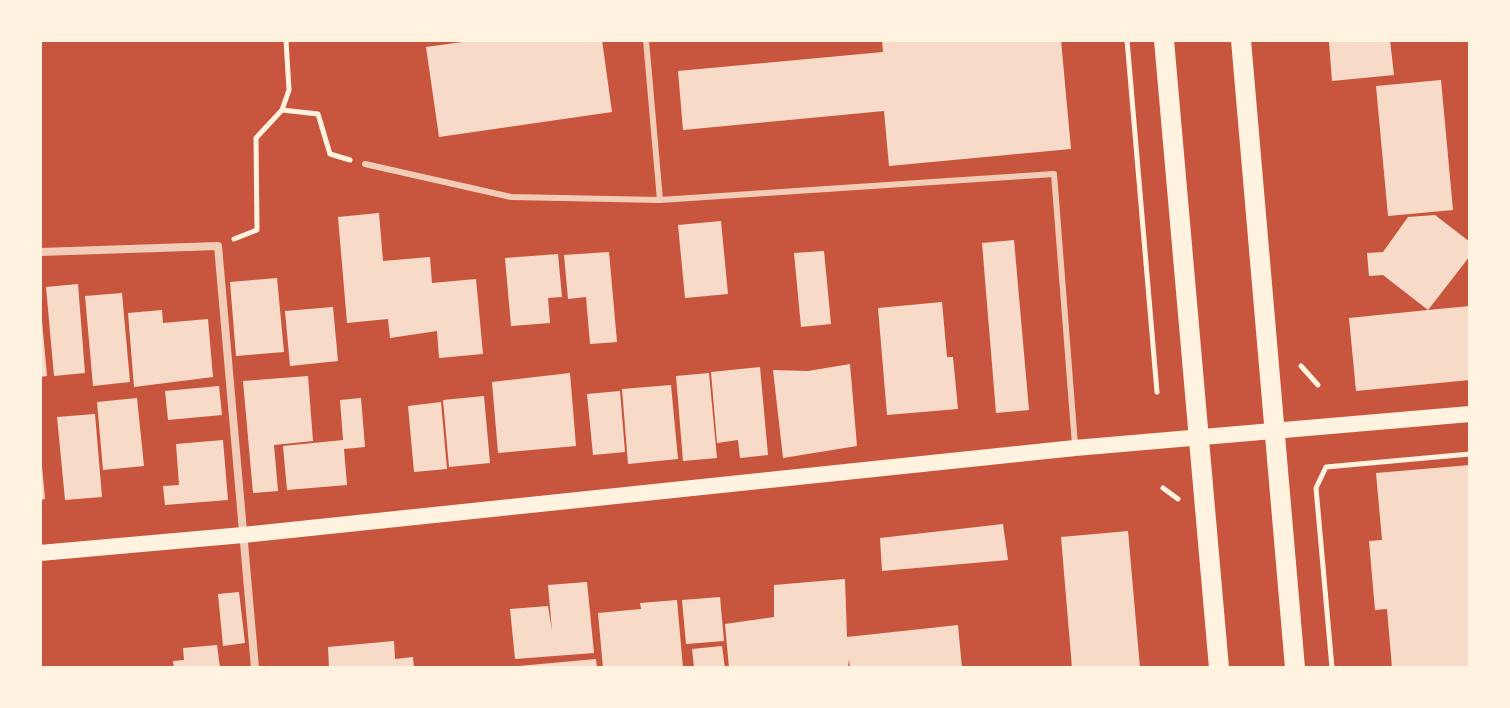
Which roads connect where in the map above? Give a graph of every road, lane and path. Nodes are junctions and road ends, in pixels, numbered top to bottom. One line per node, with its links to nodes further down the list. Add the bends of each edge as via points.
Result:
1 (286, 40): 6 (path, via 289,90)
2 (646, 40): 8 (lane)
3 (1127, 40): 13 (path)
4 (1164, 40): 16 (main road)
5 (1241, 40): 15 (main road)
6 (282, 110): 7 (path, via 318,114 330,154); 9 (path, via 256,138 257,230)
7 (365, 164): 8 (lane, via 511,197)
8 (660, 200): 17 (lane, via 1054,174)
9 (218, 246): 10 (street); 21 (street)
10 (40, 252)
11 (1301, 366): 12 (path)
12 (1318, 385)
13 (1157, 392)
14 (1470, 414): 15 (main road)
15 (1276, 431): 16 (main road); 25 (main road)
16 (1200, 437): 17 (main road); 24 (main road)
17 (1075, 448): 21 (main road)
18 (1470, 454): 26 (path, via 1326,467 1316,488)
19 (1163, 488): 20 (path)
20 (1183, 503)
21 (243, 535): 22 (main road); 23 (street)
22 (40, 553)
23 (255, 668)
24 (1219, 668)
25 (1295, 668)
26 (1332, 668)

